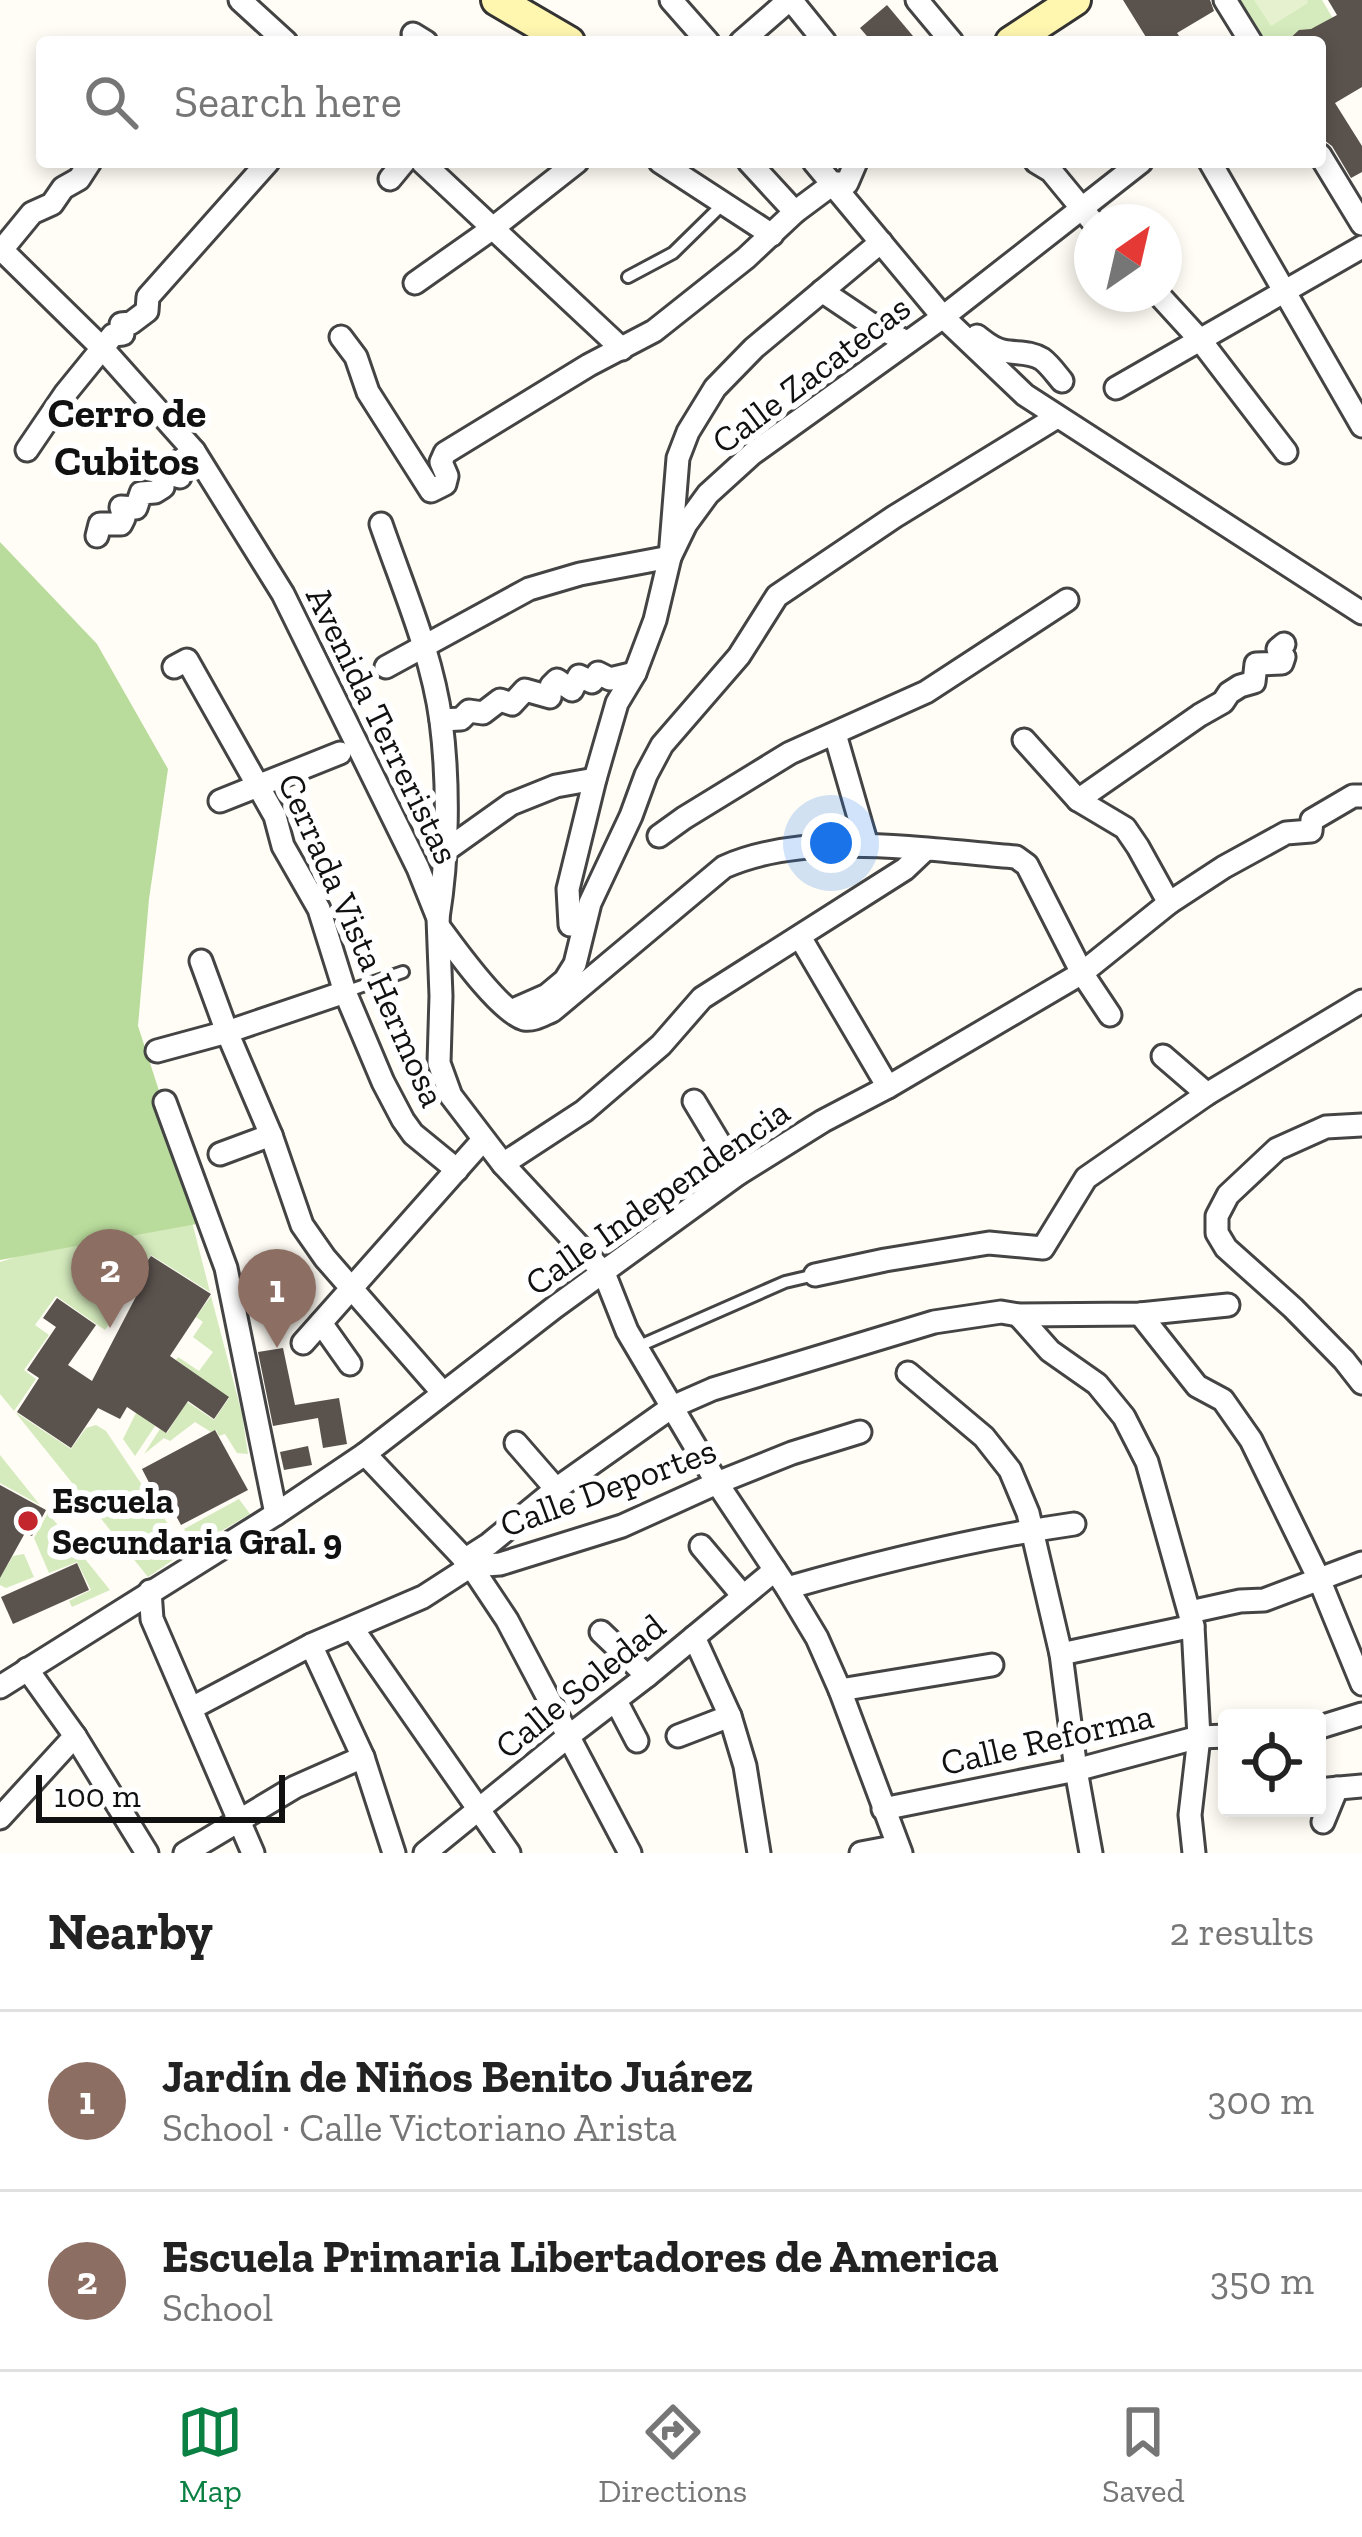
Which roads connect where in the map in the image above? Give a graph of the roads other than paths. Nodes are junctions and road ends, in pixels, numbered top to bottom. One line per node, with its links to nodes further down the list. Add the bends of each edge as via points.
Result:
1 (240, 0): 9 (street)
2 (671, 0): 11 (street)
3 (790, 0): 12 (street); 13 (street)
4 (901, 0): 14 (street)
5 (916, 0): 15 (street)
6 (1075, 0): 16 (main road)
7 (1225, 0): 17 (street)
8 (509, 2): 10 (main road)
9 (279, 36)
10 (560, 36)
11 (703, 36)
12 (748, 36)
13 (820, 36)
14 (932, 36)
15 (947, 36)
16 (1019, 36)
17 (1247, 36)
18 (1326, 165): 36 (street)
19 (86, 168): 41 (street)
20 (263, 168): 51 (street, via 148,297 147,311 121,324 124,334)
21 (429, 168): 37 (street)
22 (569, 168): 37 (street)
23 (670, 168): 31 (street)
24 (754, 168): 34 (street)
25 (819, 168): 30 (street)
26 (853, 168): 30 (street, via 847,183)
27 (1047, 168): 32 (street)
28 (1135, 168): 33 (street, Calle Zacatecas)
29 (1213, 168): 44 (street)
30 (834, 184): 34 (street); 39 (street)
31 (724, 202): 38 (street); 42 (lane, via 673,253)
32 (1077, 204)
33 (1097, 204)
34 (795, 212): 38 (street)
35 (1074, 223): 47 (street, Calle Zacatecas)
36 (1362, 224)
37 (493, 227): 43 (street); 52 (street)
38 (772, 235): 52 (street)
39 (881, 242): 45 (street); 47 (street)
40 (1362, 247): 44 (street)
41 (1, 250): 51 (street, Avenida Terreristas)
42 (628, 278)
43 (415, 283)
44 (1284, 290): 49 (street); 56 (street)
45 (822, 291): 50 (street); 62 (street, via 701,407 678,458)
46 (1174, 312): 49 (street)
47 (946, 314): 50 (street, Calle Zacatecas); 53 (street, via 991,347 1037,356); 55 (street)
48 (341, 337): 52 (street, via 431,491 445,484 445,453)
49 (1201, 341): 54 (street); 59 (street)
50 (907, 342): 62 (street, Calle Zacatecas, via 752,454 708,494)
51 (103, 349): 57 (street); 58 (street, Avenida Terreristas)
52 (622, 349)
53 (1062, 381)
54 (1116, 388)
55 (1057, 417): 64 (street); 92 (street, via 777,596 739,656 662,745 565,980)
56 (1362, 426)
57 (27, 450)
58 (194, 451): 61 (street, via 177,463 180,476 163,472 163,487 141,493 136,508 121,507 121,524 100,524); 84 (street, Avenida Terreristas, via 283,594)
59 (1286, 452)
60 (381, 524): 66 (street)
61 (97, 536)
62 (670, 557): 66 (street, via 529,590); 69 (street)
63 (1067, 600): 71 (street, via 926,692)
64 (1362, 613)
65 (1284, 644): 77 (street, via 1282,663 1256,664 1254,682)
66 (423, 646): 68 (street); 70 (street)
67 (180, 663): 75 (street, Cerrada Vista Hermosa)
68 (386, 667)
69 (635, 674): 70 (street, via 598,673 592,682 579,676 572,690 557,680 550,697 525,690 512,704 500,700); 74 (street, via 617,703)
70 (441, 720): 82 (street)
71 (835, 734): 79 (street, via 790,753); 80 (street)
72 (1024, 740): 77 (street)
73 (340, 753): 75 (street)
74 (595, 779): 82 (street, via 511,804); 85 (street, via 568,889)
75 (257, 784): 78 (street); 90 (street, Cerrada Vista Hermosa, via 319,909)
76 (1362, 796): 83 (street, Calle Independencia, via 1312,820 1311,831 1286,832)
77 (1078, 800): 83 (street, via 1125,828)
78 (220, 801)
79 (659, 836)
80 (867, 845): 81 (street); 92 (street, via 801,849 724,867 552,1011 523,1018)
81 (925, 850): 86 (street); 89 (street, via 1016,856)
82 (445, 851): 84 (street)
83 (1168, 903): 89 (street, Calle Independencia)
84 (438, 923): 92 (street, via 487,990); 103 (street, Avenida Terreristas, via 439,1063)
85 (570, 925)
86 (800, 937): 97 (street); 105 (street, via 702,998 584,1111)
87 (201, 962): 94 (street)
88 (403, 972): 90 (lane)
89 (1082, 973): 93 (street); 97 (street, Calle Independencia)
90 (344, 992): 94 (street); 106 (street, Cerrada Vista Hermosa, via 403,1120)
91 (1362, 1001): 98 (street)
92 (512, 1010)
93 (1110, 1015)
94 (227, 1032): 95 (street); 102 (street)
95 (157, 1052)
96 (1163, 1057): 98 (street)
97 (888, 1087): 107 (street, Calle Independencia)
98 (1208, 1094): 109 (street, via 1086,1178 1043,1248 989,1243)
99 (694, 1101): 107 (street)
100 (164, 1102): 127 (street, via 226,1268)
101 (1362, 1125): 119 (street, via 1326,1127 1277,1149 1217,1216 1220,1242)
102 (271, 1135): 104 (street); 110 (street, via 302,1226)
103 (483, 1140): 105 (street, Avenida Terreristas); 106 (street)
104 (220, 1154)
105 (502, 1164): 108 (street, Avenida Terreristas)
106 (457, 1170): 110 (street)
107 (738, 1174): 108 (street, Calle Independencia)
108 (604, 1273): 116 (street); 120 (street, Calle Independencia)
109 (815, 1275): 116 (lane)
110 (351, 1288): 114 (street); 120 (street)
111 (1228, 1305): 112 (street)
112 (1140, 1314): 113 (street); 134 (street, via 1197,1386 1223,1400 1242,1426)
113 (1018, 1316): 121 (street, via 934,1322); 137 (street, via 1124,1418 1148,1462)
114 (321, 1323): 115 (street); 117 (street)
115 (304, 1343)
116 (637, 1347): 121 (street)
117 (350, 1364)
118 (908, 1373): 129 (street, via 1010,1470)
119 (1362, 1383)
120 (443, 1393): 124 (street, Calle Independencia)
121 (672, 1407): 125 (street); 126 (street)
122 (860, 1432): 125 (street, Calle Deportes)
123 (516, 1443): 126 (street)
124 (365, 1454): 127 (street, Calle Independencia); 131 (street)
125 (717, 1483): 131 (street, Calle Deportes, via 622,1526 500,1564); 133 (street)
126 (556, 1489): 131 (street)
127 (276, 1514): 135 (street, Calle Independencia)
128 (1074, 1524): 129 (street)
129 (1032, 1530): 133 (street); 142 (street)
130 (701, 1546): 136 (street)
131 (467, 1563): 138 (street, Calle Deportes, via 423,1597); 154 (street)
132 (1362, 1563): 134 (street)
133 (781, 1579): 136 (street, Calle Soledad); 148 (street)
134 (1319, 1579): 137 (street); 146 (street)
135 (150, 1592): 144 (street, Calle Independencia); 150 (street, via 152,1618)
136 (743, 1596): 140 (street, Calle Soledad)
137 (1192, 1619): 142 (street); 158 (street)
138 (353, 1629): 141 (street, Calle Deportes); 165 (street)
139 (601, 1632): 145 (street)
140 (694, 1637): 145 (street, Calle Soledad); 152 (street)
141 (310, 1645): 150 (street, Calle Deportes); 160 (street)
142 (1061, 1654): 161 (street)
143 (992, 1665): 148 (street)
144 (27, 1669): 147 (street, Calle Independencia); 155 (street)
145 (647, 1676): 149 (street, Calle Soledad)
146 (1362, 1684)
147 (0, 1687)
148 (840, 1690): 164 (street)
149 (616, 1701): 154 (street, Calle Soledad); 159 (street)
150 (191, 1708): 167 (street)
151 (1362, 1714): 153 (street)
152 (730, 1716): 156 (street); 177 (street)
153 (1326, 1725)
154 (570, 1735): 165 (street, Calle Soledad); 176 (street)
155 (75, 1736): 166 (street); 170 (street)
156 (677, 1736)
157 (1218, 1736): 158 (street, Calle Reforma)
158 (1199, 1737): 161 (street, Calle Reforma); 180 (street)
159 (637, 1741)
160 (363, 1757): 167 (street); 173 (street)
161 (1076, 1770): 164 (street, Calle Reforma); 179 (street)
162 (1362, 1786): 163 (street)
163 (1327, 1789): 168 (street)
164 (883, 1809): 169 (street)
165 (478, 1811): 174 (street, Calle Soledad); 175 (street)
166 (0, 1817)
167 (238, 1820): 171 (street); 172 (street)
168 (1322, 1822)
169 (899, 1850): 178 (street)
170 (147, 1853)
171 (185, 1853)
172 (253, 1853)
173 (394, 1853)
174 (425, 1853)
175 (509, 1853)
176 (630, 1853)
177 (758, 1853)
178 (861, 1853)
179 (1091, 1853)
180 (1194, 1853)

